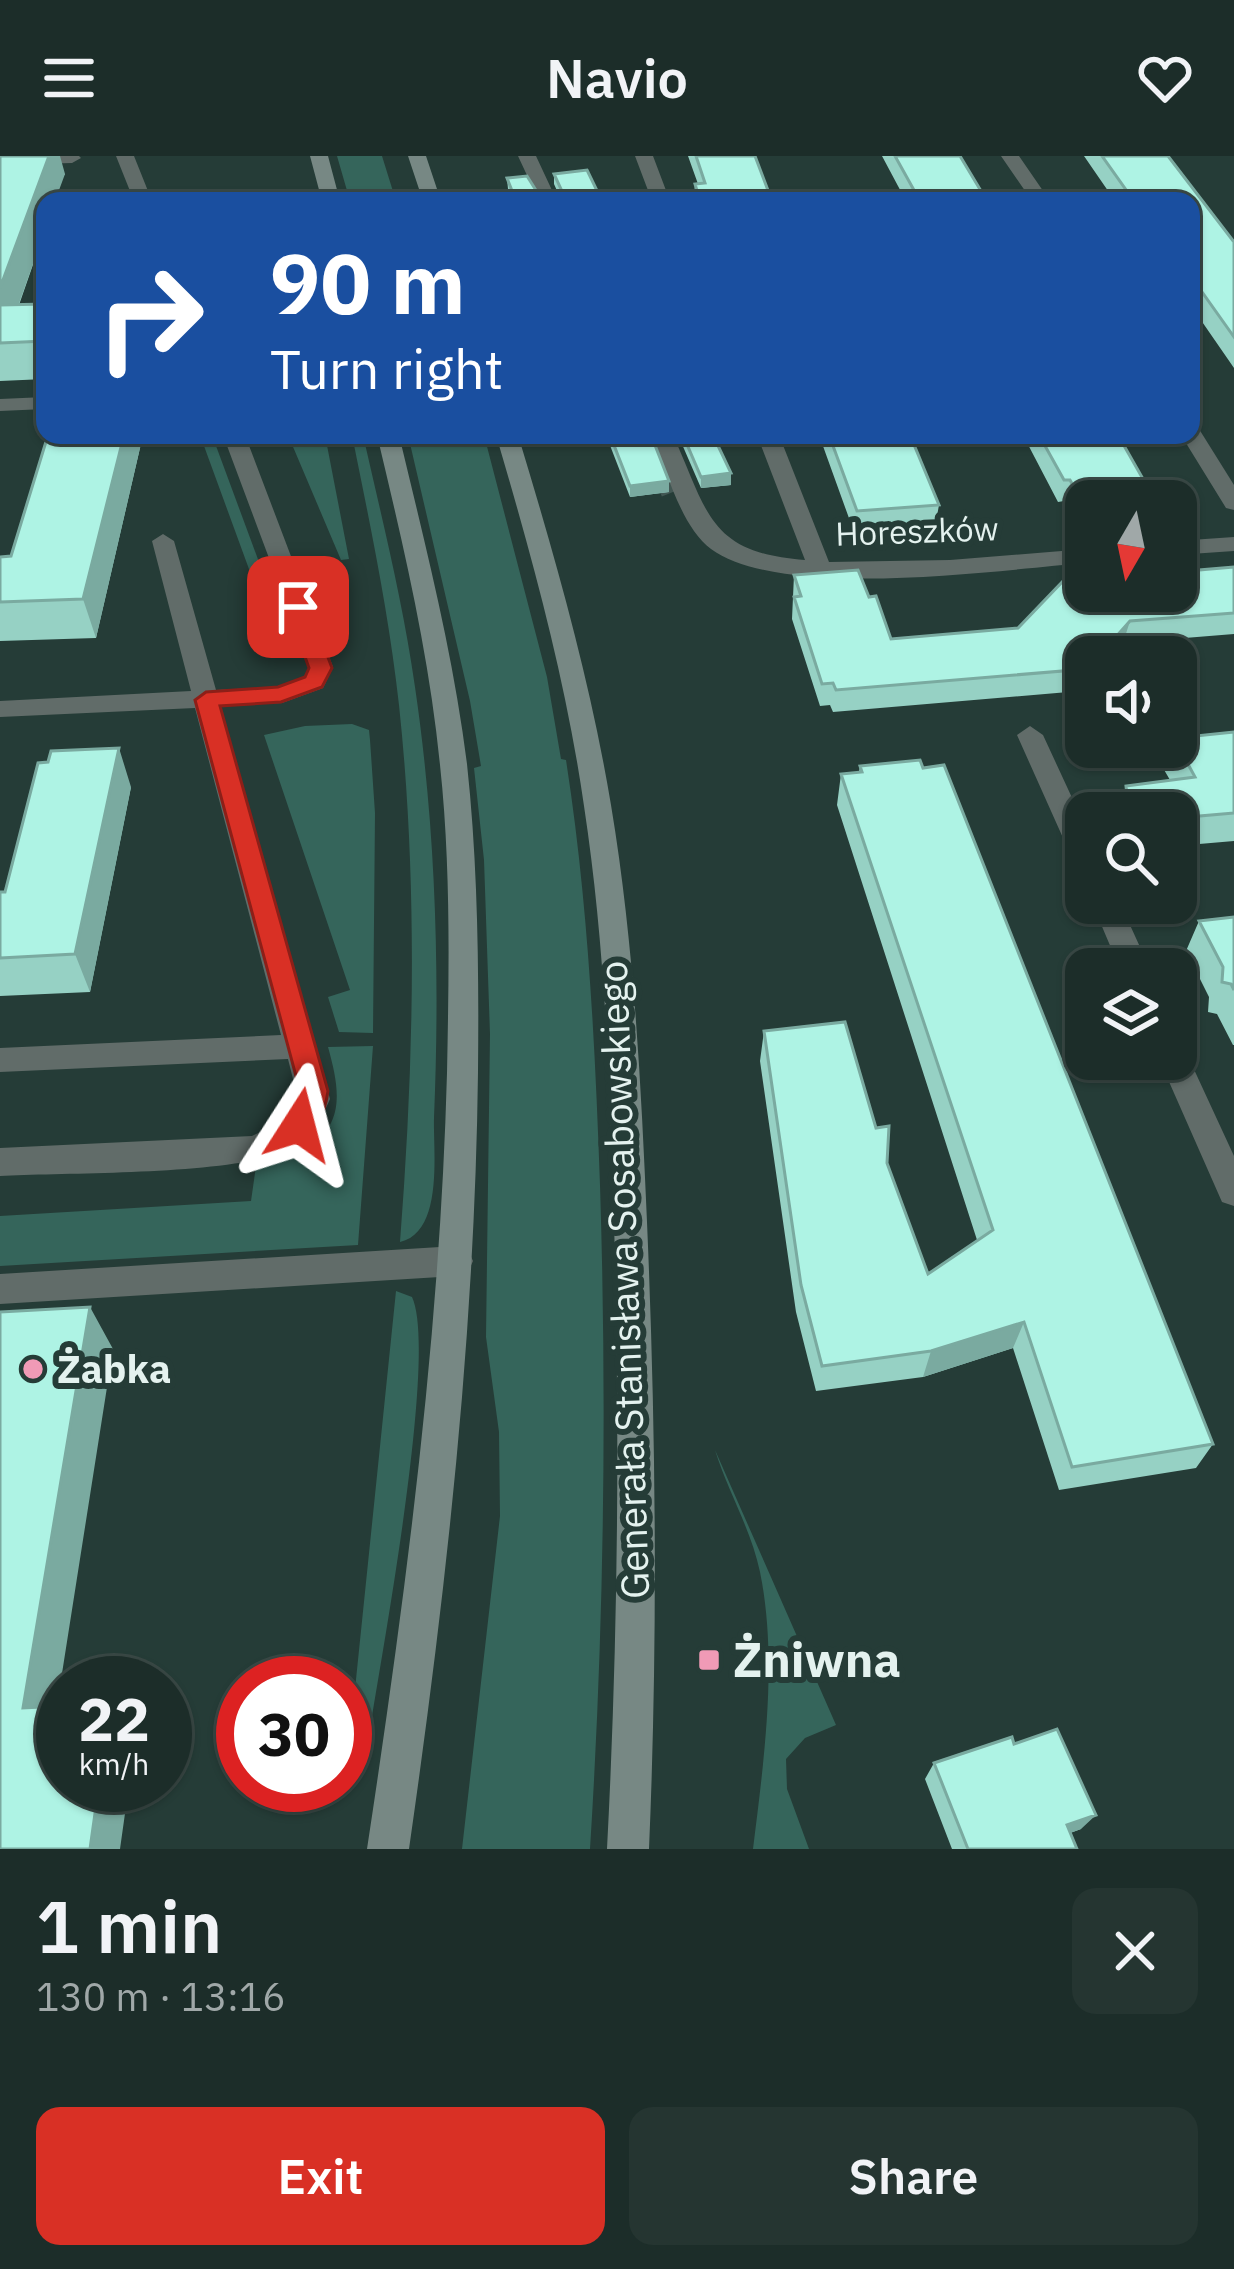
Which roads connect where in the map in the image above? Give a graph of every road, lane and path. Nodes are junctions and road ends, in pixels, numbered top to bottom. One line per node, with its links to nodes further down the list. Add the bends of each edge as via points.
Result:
1 (125, 156): 10 (street)
2 (320, 156): 11 (main road)
3 (417, 156): 12 (main road)
4 (527, 156): 13 (street)
5 (542, 156): 14 (street)
6 (644, 156): 15 (street)
7 (1010, 156): 16 (street)
8 (72, 158): 9 (street)
9 (0, 160)
10 (139, 192)
11 (329, 192)
12 (429, 192)
13 (551, 192)
14 (553, 192)
15 (658, 192)
16 (1035, 192)
17 (36, 404): 18 (street)
18 (0, 405)
19 (237, 444): 32 (street, via 321,668 307,686 281,695)
20 (390, 444): 42 (main road, via 450,732 463,1003)
21 (510, 444): 45 (main road, Generała Stanisława Sosabowskiego, via 549,573 587,746 615,963 636,1411)
22 (667, 444): 31 (street, via 716,542 742,557)
23 (771, 444): 31 (street, Horeszków)
24 (1197, 444): 26 (street)
25 (673, 492): 31 (street, via 693,538 716,562 765,574)
26 (1234, 503)
27 (163, 541): 32 (street)
28 (1234, 544): 29 (street)
29 (1197, 547)
30 (1065, 558): 31 (street, Horeszków)
31 (819, 567)
32 (206, 700): 33 (street); 36 (street)
33 (0, 709)
34 (1030, 735): 35 (street)
35 (1065, 812)
36 (302, 1046): 37 (street); 40 (street, via 312,1107 290,1133 266,1145)
37 (0, 1060)
38 (1188, 1080): 39 (street)
39 (1220, 1127): 41 (street)
40 (0, 1162)
41 (1234, 1192)
42 (456, 1261): 43 (street); 44 (main road, via 435,1501)
43 (0, 1289)
44 (388, 1849)
45 (628, 1849)

